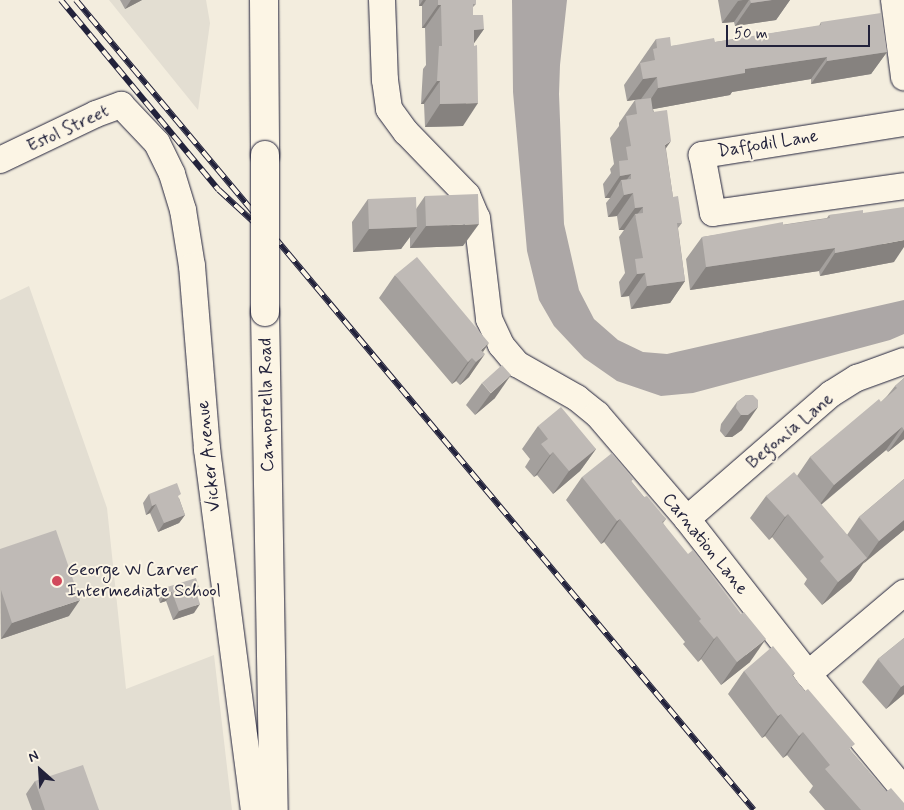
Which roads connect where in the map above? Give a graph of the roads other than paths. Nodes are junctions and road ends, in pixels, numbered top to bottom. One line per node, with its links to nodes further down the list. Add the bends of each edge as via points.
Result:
1 (264, 0): 15 (main road, Campostella Road, bridge, via 265,312)
2 (382, 0): 10 (street, Carnation Lane, via 385,80 390,109 406,132 467,196 477,218 489,319 501,345 517,364 577,398 597,414)
3 (894, 0): 4 (street)
4 (904, 77)
5 (132, 117): 7 (street, Estol Street, via 121,105); 14 (street, Vicker Avenue, via 157,143 184,210 192,266 207,450)
6 (904, 123): 8 (street, Daffodil Lane, via 702,155 714,213)
7 (0, 160)
8 (904, 186)
9 (904, 360): 10 (street, Begonia Lane, via 857,378 831,394)
10 (687, 519): 12 (street, Carnation Lane)
11 (904, 593): 12 (street)
12 (808, 674): 13 (street, Carnation Lane)
13 (904, 790)
14 (254, 810)
15 (274, 810)

